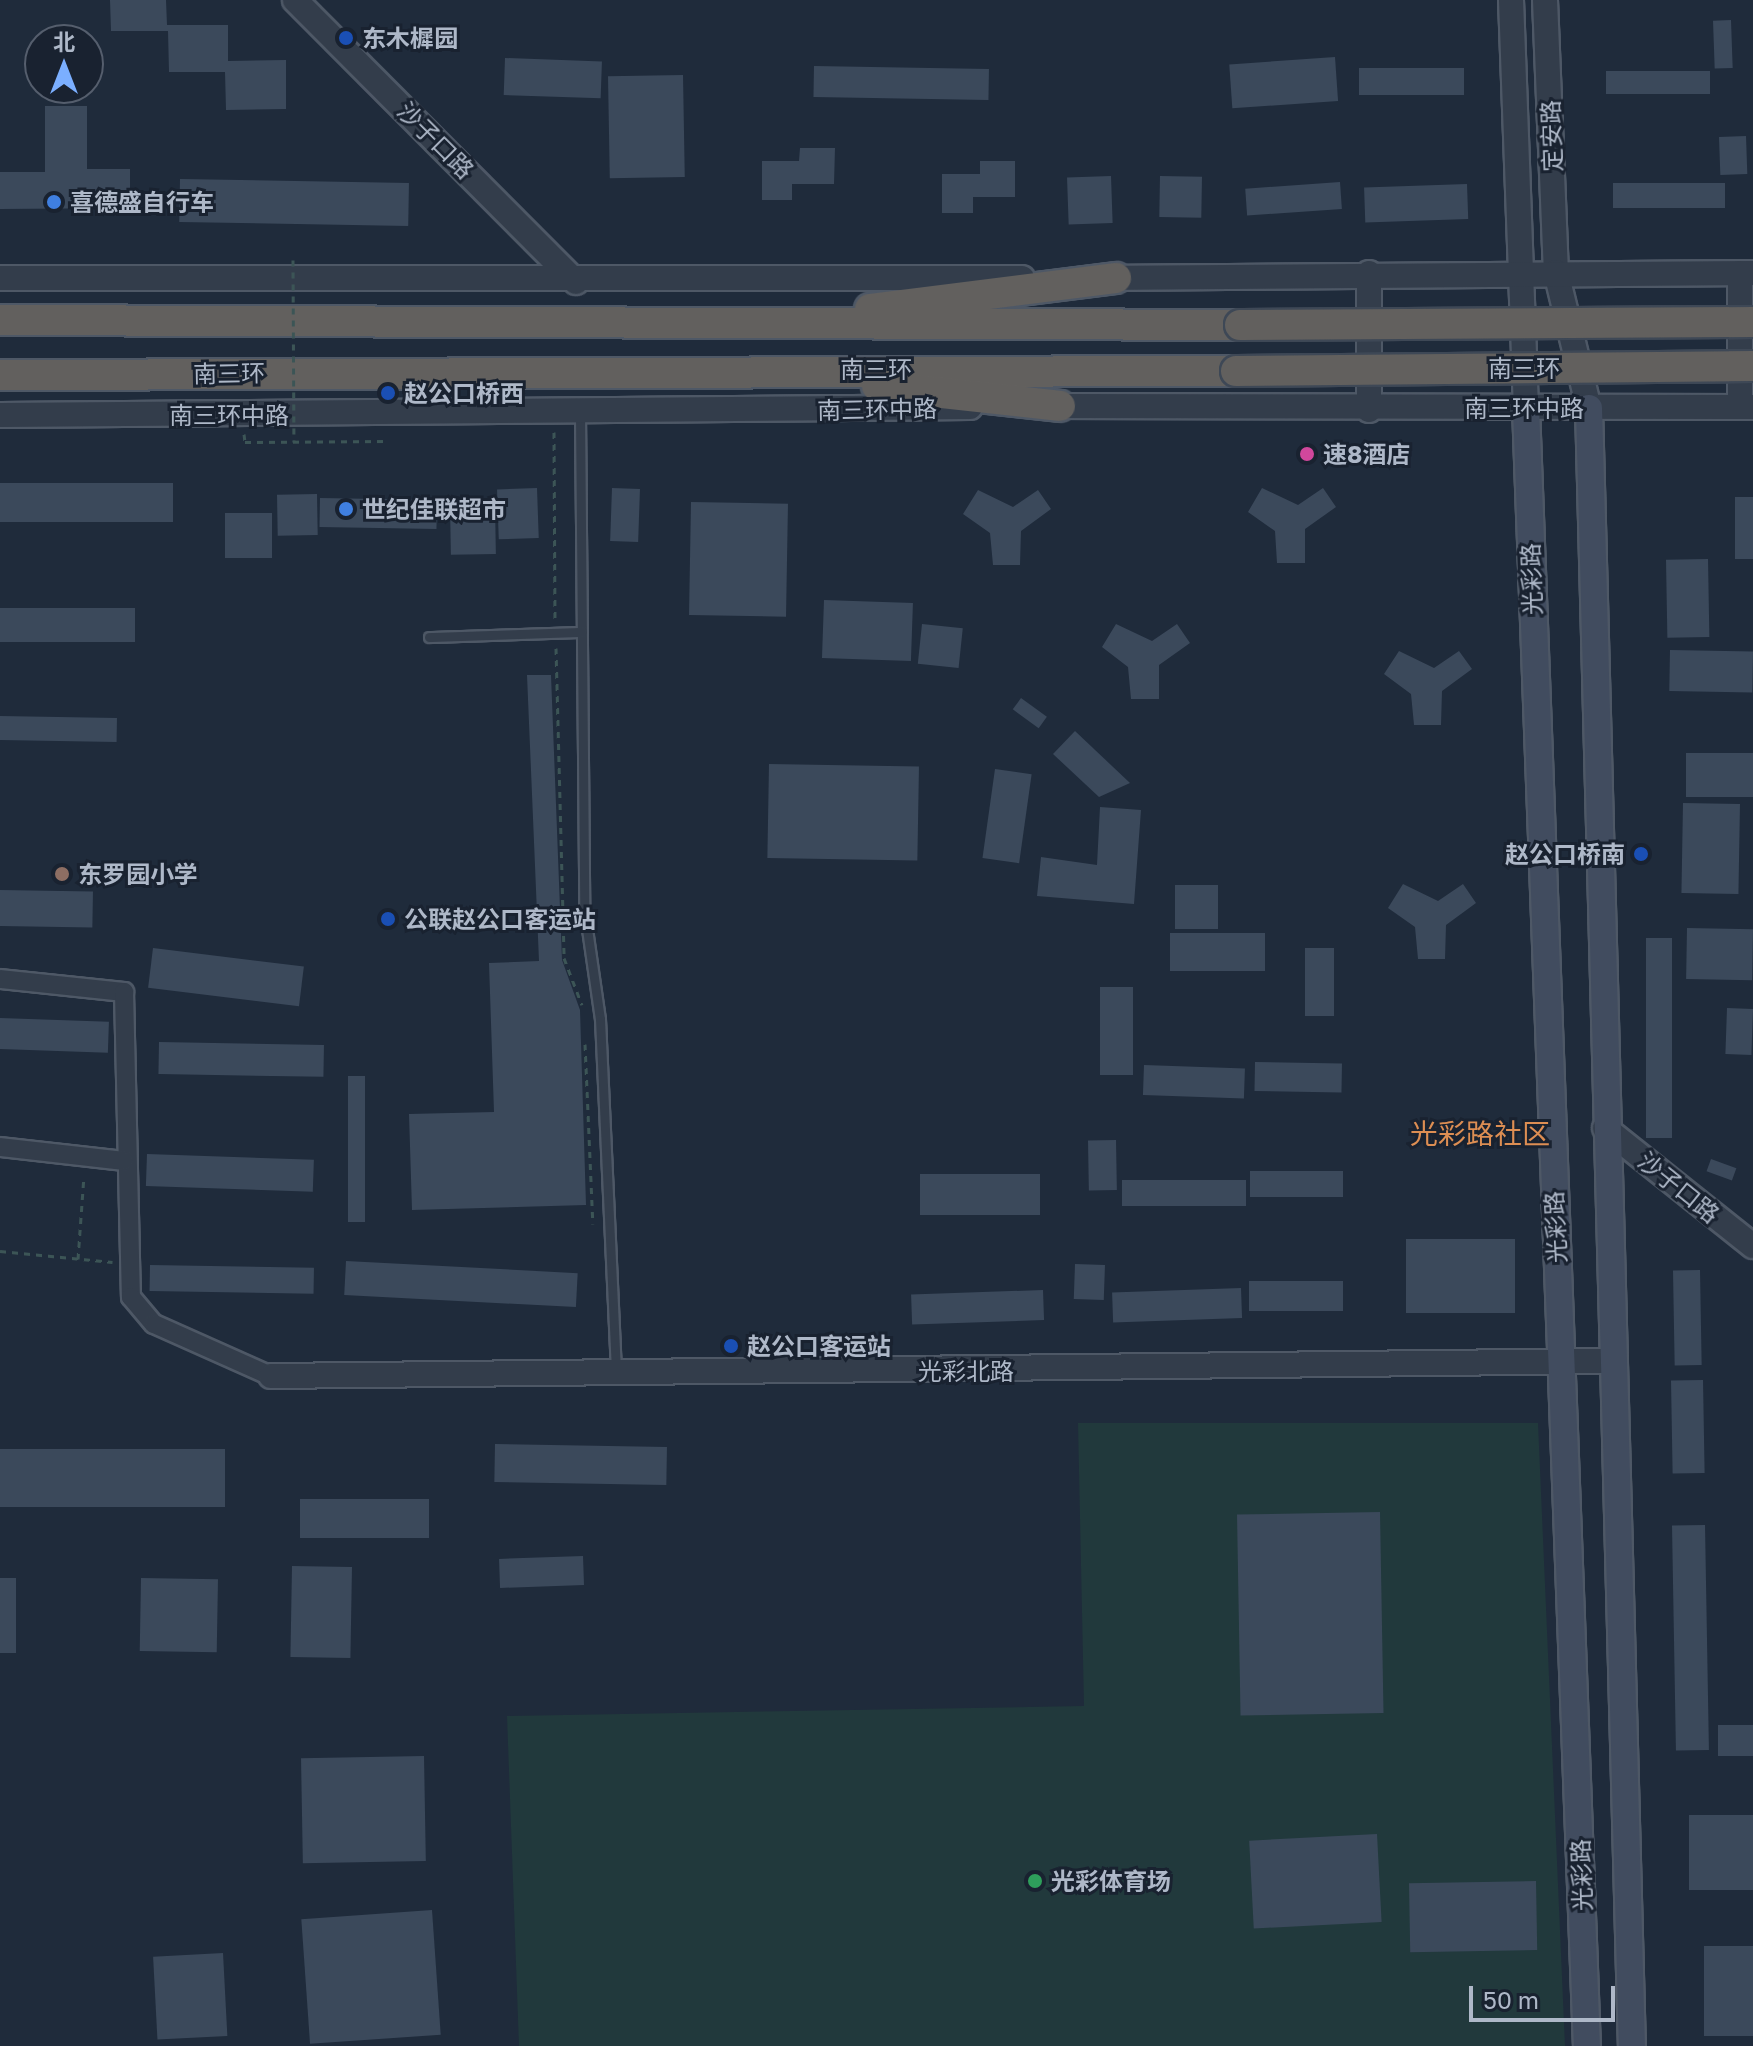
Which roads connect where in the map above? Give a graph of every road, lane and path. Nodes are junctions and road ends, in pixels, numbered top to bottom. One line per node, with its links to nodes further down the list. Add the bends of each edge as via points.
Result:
1 (295, 0): 11 (street, 沙子口路)
2 (1511, 0): 5 (street, 定安路)
3 (1545, 0): 6 (street, 定安路)
4 (293, 260): 27 (path, bridge)
5 (1521, 272): 6 (street); 7 (street); 20 (street, 定安路)
6 (1556, 272): 8 (street); 21 (street, 定安路)
7 (1369, 273): 10 (street); 22 (street)
8 (1747, 273): 19 (street)
9 (0, 278): 11 (street)
10 (1116, 278): 11 (street); 14 (highway)
11 (576, 282)
12 (0, 320): 14 (highway, 南三环)
13 (1753, 322): 14 (highway, 南三环, bridge)
14 (745, 325)
15 (1753, 366): 16 (highway, 南三环, bridge, via 1236,371)
16 (712, 368): 17 (highway, 南三环); 18 (highway)
17 (0, 375)
18 (1060, 406): 22 (street, 南三环中路); 23 (street, 南三环中路)
19 (1746, 407): 21 (street, 南三环中路)
20 (1526, 408): 21 (street, 南三环中路); 22 (street, 南三环中路); 40 (main road, 光彩路)
21 (1589, 408): 31 (main road, 光彩路)
22 (1369, 410)
23 (580, 413): 24 (street, 南三环中路); 28 (lane)
24 (0, 415)
25 (389, 441): 27 (path)
26 (245, 442): 27 (path)
27 (294, 442)
28 (582, 632): 29 (lane); 41 (lane, via 584,908 600,1019)
29 (429, 637)
30 (0, 979): 34 (street, via 124,992)
31 (1605, 1128): 35 (street, 沙子口路); 39 (main road, 光彩路)
32 (0, 1147): 33 (street)
33 (85, 1157): 34 (street); 37 (path)
34 (124, 1161): 38 (street)
35 (1753, 1246)
36 (0, 1251): 37 (path)
37 (78, 1259): 38 (path)
38 (128, 1264): 42 (street, via 131,1297 154,1324)
39 (1612, 1361): 40 (street, 光彩北路); 44 (main road, 光彩路)
40 (1561, 1362): 41 (street, 光彩北路); 43 (main road, 光彩路)
41 (616, 1371): 42 (street, 光彩北路)
42 (271, 1376)
43 (1587, 2046)
44 (1632, 2046)

